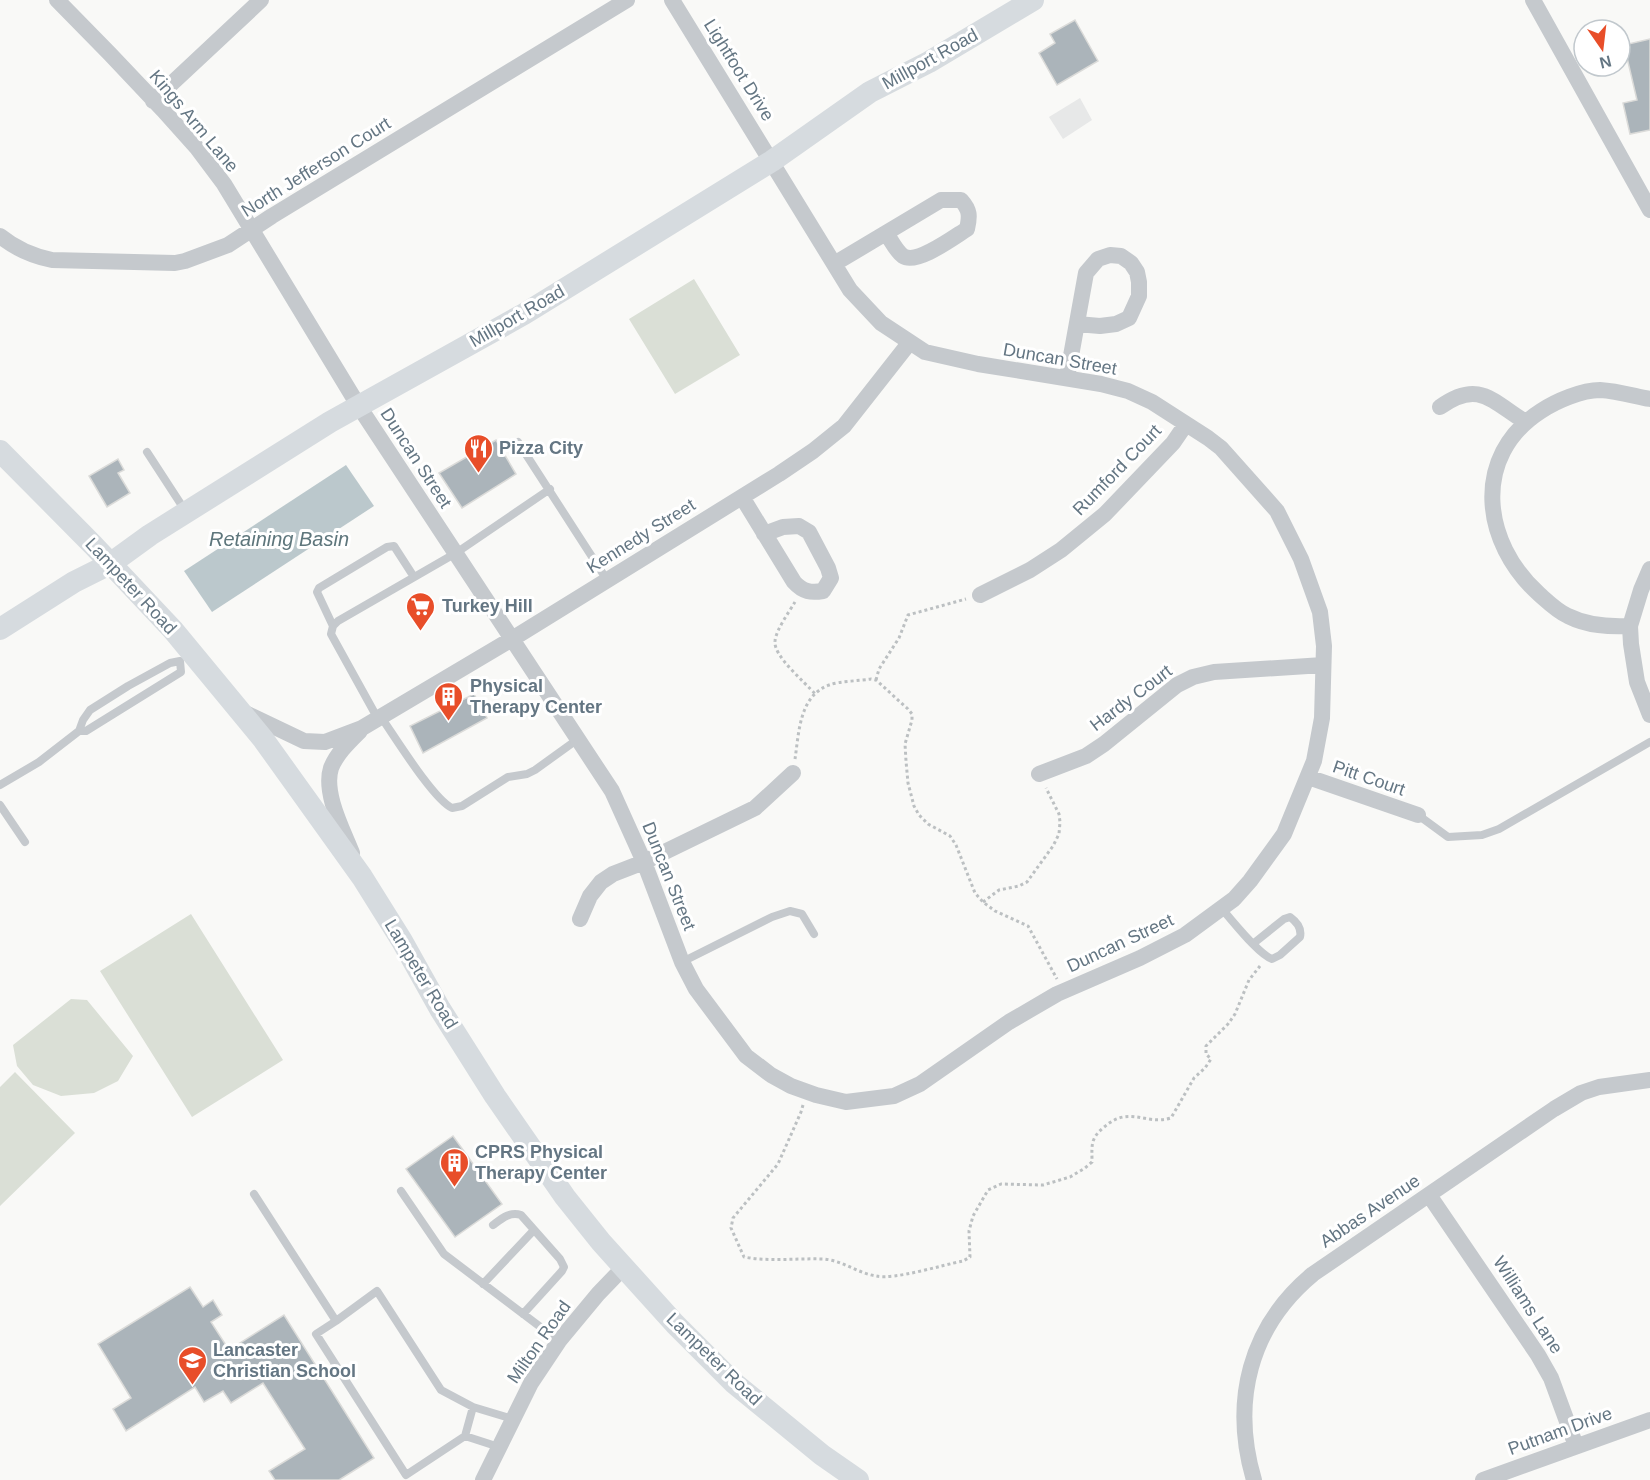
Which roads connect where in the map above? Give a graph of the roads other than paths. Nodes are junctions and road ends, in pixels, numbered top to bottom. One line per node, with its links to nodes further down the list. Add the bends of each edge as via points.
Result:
1 (57, 0): 7 (street, Kings Arm Lane)
2 (261, 0): 7 (street)
3 (627, 0): 10 (street, North Jefferson Court)
4 (672, 0): 8 (street, Lightfoot Drive)
5 (1033, 0): 8 (main road, Millport Road, via 870,92)
6 (1533, 0): 9 (street)
7 (153, 100): 10 (street, Kings Arm Lane, via 197,148)
8 (772, 161): 13 (street, Duncan Street); 18 (main road, Millport Road, via 524,314)
9 (1649, 206)
10 (251, 229): 12 (street, North Jefferson Court, via 213,252 176,262 52,260 24,252); 18 (street, Kings Arm Lane)
11 (886, 233): 11 (street, via 902,256 921,257 967,229 969,209 961,200 940,200); 13 (street)
12 (0, 236)
13 (834, 264): 15 (street, Duncan Street, via 850,291 875,317)
14 (1077, 324): 14 (street, via 1100,326 1129,318 1139,296 1137,272 1131,262 1121,256 1098,259 1086,273); 16 (street)
15 (910, 342): 16 (street, Duncan Street, via 926,352 952,359); 26 (street, Kennedy Street, via 844,426)
16 (1067, 378): 21 (street, Duncan Street, via 1128,391)
17 (1650, 399): 20 (street, via 1598,390 1551,404)
18 (358, 405): 27 (main road, Millport Road); 29 (street, Duncan Street)
19 (1440, 407): 20 (street, via 1468,393 1485,395)
20 (1524, 422): 36 (street, via 1506,446 1493,476 1493,513 1511,560 1530,586 1567,616 1602,627)
21 (1186, 424): 34 (street, Rumford Court, via 1106,514 1030,570); 40 (street, Duncan Street, via 1221,448 1277,511 1301,559 1320,612)
22 (518, 442): 25 (lane)
23 (0, 451): 30 (main road, Lampeter Road)
24 (147, 452): 27 (lane)
25 (549, 489): 29 (lane); 33 (lane)
26 (742, 497): 28 (street); 33 (street, Kennedy Street)
27 (186, 512): 30 (main road, Millport Road)
28 (764, 534): 28 (street, via 801,590 824,591 831,578 809,532 799,526)
29 (456, 553): 32 (lane); 38 (street, Duncan Street)
30 (110, 564): 37 (main road, Millport Road); 39 (main road, Lampeter Road)
31 (1650, 569): 36 (street)
32 (414, 577): 35 (lane); 35 (lane, via 394,546 319,588 318,598)
33 (607, 580): 38 (street, Kennedy Street)
34 (980, 595)
35 (333, 626): 43 (lane, via 331,634)
36 (1630, 626): 42 (street, via 1637,682)
37 (0, 629)
38 (512, 639): 43 (street, Kennedy Street); 46 (street, Duncan Street)
39 (186, 656): 41 (main road, Lampeter Road); 45 (lane, via 90,710); 45 (lane, via 181,672 86,731)
40 (1323, 665): 49 (street, Hardy Court, via 1214,672 1193,677 1086,756); 50 (street, Duncan Street, via 1322,718)
41 (241, 711): 44 (street, Kennedy Street, via 304,741 325,742); 56 (main road, Lampeter Road)
42 (1650, 715)
43 (380, 718): 44 (street, Kennedy Street); 46 (lane, via 442,801 452,807 462,806 508,777 535,770)
44 (362, 728): 56 (street, Kennedy Street, via 341,750 331,768 329,783)
45 (80, 731): 51 (lane)
46 (578, 739): 55 (street, Duncan Street, via 612,791)
47 (1650, 742): 53 (lane, via 1482,835 1448,837)
48 (793, 772): 55 (street, via 755,808)
49 (1039, 774)
50 (1308, 777): 53 (street, Pitt Court); 57 (street, Duncan Street, via 1284,834 1250,882)
51 (0, 785)
52 (0, 805): 54 (lane)
53 (1418, 815)
54 (25, 843)
55 (644, 862): 58 (street, via 601,882); 61 (street, Duncan Street)
56 (362, 878): 68 (main road, Lampeter Road, via 495,1096 565,1197)
57 (1221, 908): 60 (lane); 61 (street, Duncan Street, via 1176,940 1064,991 1009,1023 920,1084 894,1096 846,1102 806,1091 771,1075 746,1056 696,989)
58 (580, 919)
59 (814, 934): 61 (lane, via 802,914 790,911)
60 (1254, 943): 60 (lane, via 1272,959 1280,956 1301,932 1290,917)
61 (682, 962)
62 (1650, 1080): 65 (street, Abbas Avenue, via 1581,1093)
63 (400, 1191): 69 (lane, via 444,1254)
64 (254, 1194): 71 (lane)
65 (1429, 1195): 77 (street, Williams Lane, via 1538,1355 1551,1378); 82 (street, Abbas Avenue, via 1313,1274 1276,1314 1256,1350 1246,1385 1244,1439)
66 (493, 1225): 67 (lane, via 518,1213)
67 (534, 1230): 69 (lane); 70 (lane, via 564,1267)
68 (624, 1267): 72 (street, Milton Road); 81 (main road, Lampeter Road, via 734,1383)
69 (483, 1284): 70 (lane)
70 (523, 1314): 72 (lane)
71 (336, 1321): 73 (lane, via 378,1291 441,1390); 79 (lane, via 316,1335)
72 (560, 1341): 74 (street, Milton Road, via 531,1383)
73 (473, 1407): 74 (lane); 76 (lane)
74 (513, 1419): 78 (street, Milton Road)
75 (1650, 1420): 77 (street, Putnam Drive)
76 (465, 1436): 78 (lane); 79 (lane)
77 (1576, 1446): 83 (street, Putnam Drive)
78 (499, 1447): 80 (street, Milton Road)
79 (406, 1477)
80 (483, 1480)
81 (858, 1480)
82 (1254, 1480)
83 (1483, 1480)

